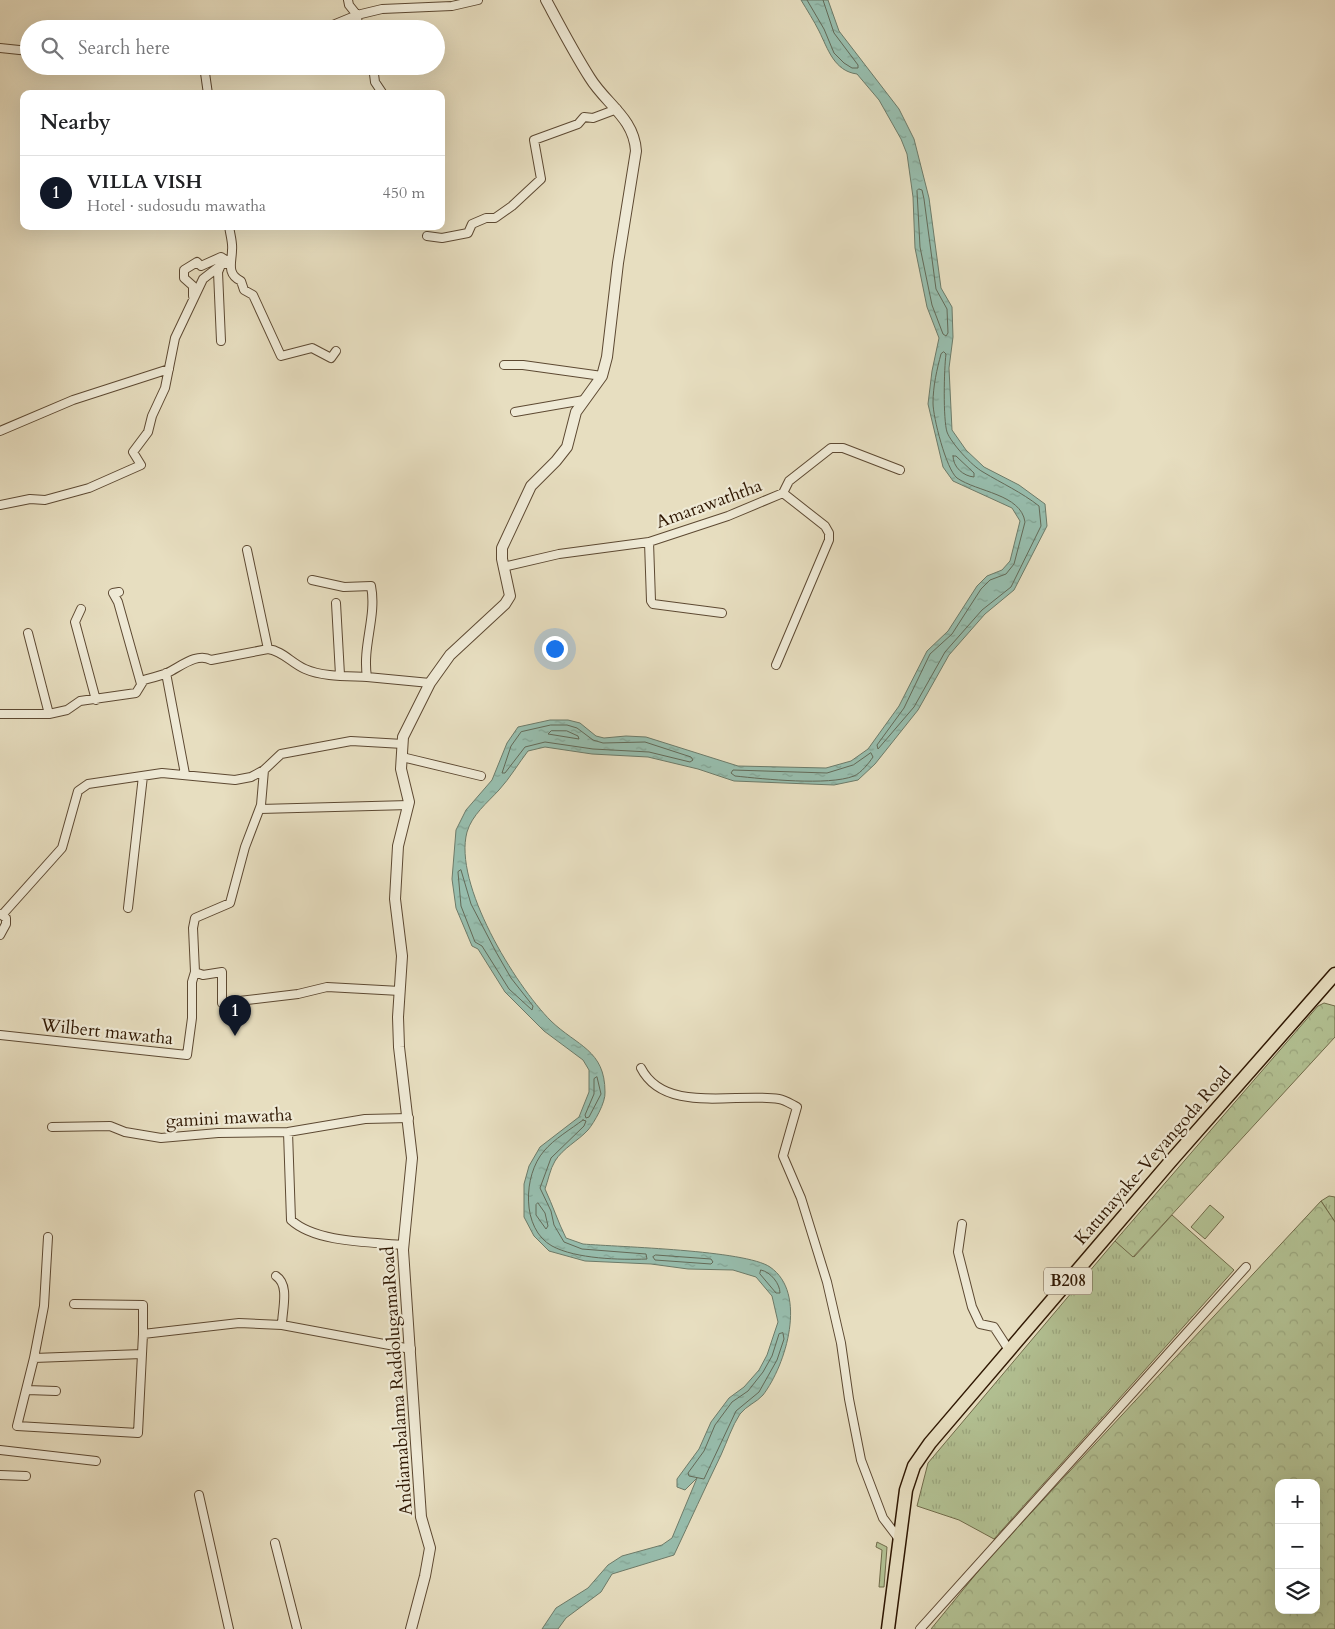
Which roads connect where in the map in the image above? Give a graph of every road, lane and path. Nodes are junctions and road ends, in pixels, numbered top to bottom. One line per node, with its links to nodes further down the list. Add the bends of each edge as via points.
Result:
1 (348, 0): 4 (street)
2 (478, 0): 4 (street, via 452,6 382,9)
3 (546, 0): 13 (street, Andiamabalama RaddolugamaRoad, via 591,80)
4 (356, 15): 5 (street); 6 (street)
5 (344, 20)
6 (357, 20)
7 (0, 48): 8 (street)
8 (20, 49)
9 (205, 75): 11 (street)
10 (374, 75): 12 (street)
11 (207, 90)
12 (380, 90)
13 (617, 109): 15 (street, via 593,118 584,116 578,124 534,140 541,179 495,218 472,224 468,233 442,238); 22 (street, Andiamabalama RaddolugamaRoad, via 636,139 636,151)
14 (230, 230): 16 (street, via 233,250)
15 (427, 236)
16 (225, 263): 17 (street, via 203,279); 17 (street, via 220,257 201,266 197,262 184,270 184,278 194,290); 18 (street, via 218,272); 19 (street, via 241,281 244,290 253,295 281,356 312,348 331,358)
17 (191, 308): 21 (street, via 175,338)
18 (222, 341)
19 (336, 351)
20 (504, 365): 22 (street)
21 (169, 369): 25 (street, via 73,400); 28 (street, via 148,432 133,452 141,465 80,490 45,500 30,499)
22 (602, 376): 23 (street, Andiamabalama RaddolugamaRoad)
23 (584, 400): 24 (street); 31 (street, Andiamabalama RaddolugamaRoad, via 576,412 566,447 531,486 502,548)
24 (514, 412)
25 (0, 431)
26 (900, 470): 27 (street, via 843,448 831,448 789,481)
27 (784, 493): 29 (street, Amarawaththa, via 728,516); 39 (street, Amarawaththa, via 825,526 829,540)
28 (0, 505)
29 (649, 542): 31 (street, Amarawaththa, via 559,554); 36 (street, via 653,604)
30 (247, 550): 38 (street)
31 (503, 568): 43 (street, Andiamabalama RaddolugamaRoad, via 510,596 505,604 456,650)
32 (312, 580): 42 (street, via 344,588 371,586 374,601 365,662)
33 (120, 592): 44 (street, via 113,593)
34 (336, 603): 41 (street)
35 (81, 610): 45 (street, via 75,622)
36 (722, 613)
37 (28, 633): 47 (street)
38 (268, 649): 40 (street, via 211,660 206,657 194,659); 41 (street, via 276,650 306,670)
39 (776, 665)
40 (166, 673): 44 (street, via 144,680); 51 (street)
41 (340, 675): 42 (street)
42 (367, 677): 43 (street)
43 (430, 683): 48 (street, Andiamabalama RaddolugamaRoad, via 403,737)
44 (142, 684): 45 (street, via 136,693)
45 (96, 700): 47 (street, via 80,701 67,710)
46 (0, 714): 47 (street)
47 (49, 714)
48 (403, 744): 49 (street, Andiamabalama RaddolugamaRoad); 50 (street, via 351,741 298,750 281,754)
49 (402, 757): 53 (street); 54 (street, Andiamabalama RaddolugamaRoad)
50 (264, 770): 51 (street, via 235,780); 55 (street)
51 (185, 774): 52 (street)
52 (143, 776): 56 (street); 57 (street, via 88,784 78,791 62,848)
53 (481, 776)
54 (409, 804): 55 (street); 61 (street, Andiamabalama RaddolugamaRoad, via 398,846 395,899 402,956)
55 (260, 809): 59 (street, via 245,847 230,903 196,918 193,928)
56 (128, 908)
57 (1, 914): 58 (street, via 6,918 6,924)
58 (0, 935)
59 (194, 972): 61 (street, via 203,975 222,972 222,1003 328,987); 62 (street, Wilbert mawatha, via 187,1055)
60 (1335, 974): 76 (main road, Katunayake-Veyangoda Road / B208)
61 (400, 991): 64 (street, Andiamabalama RaddolugamaRoad, via 399,1047)
62 (0, 1035)
63 (642, 1068): 86 (street, via 646,1078 661,1090 676,1095 708,1099 779,1099 797,1107 783,1156 801,1198 827,1282 861,1460 883,1518)
64 (409, 1118): 66 (street, gamini mawatha, via 366,1119); 69 (street, Andiamabalama RaddolugamaRoad, via 412,1158)
65 (52, 1127): 66 (street, gamini mawatha, via 110,1126 161,1138)
66 (288, 1132): 69 (street, via 291,1220 298,1227 331,1238)
67 (962, 1224): 76 (street, via 958,1252 972,1307 980,1324 994,1327)
68 (48, 1237): 78 (street, via 44,1306)
69 (404, 1245): 75 (street, Andiamabalama RaddolugamaRoad)
70 (1246, 1267): 92 (street)
71 (276, 1276): 73 (street, via 284,1286)
72 (74, 1304): 74 (street, via 143,1305)
73 (282, 1325): 74 (street, via 239,1323); 75 (street)
74 (143, 1334): 77 (street)
75 (411, 1349): 90 (street, Andiamabalama RaddolugamaRoad, via 421,1517 430,1548 426,1576)
76 (1009, 1350): 86 (main road, Katunayake-Veyangoda Road / B208, via 914,1466 906,1490)
77 (142, 1354): 78 (street); 79 (street, via 138,1433 17,1426)
78 (34, 1358): 79 (street)
79 (27, 1390): 80 (street)
80 (56, 1392)
81 (0, 1450): 82 (street)
82 (96, 1461)
83 (0, 1474): 84 (street)
84 (26, 1476)
85 (199, 1495): 88 (street)
86 (901, 1540): 91 (main road, Katunayake-Veyangoda Road / B208)
87 (275, 1543): 89 (street)
88 (229, 1629)
89 (297, 1629)
90 (411, 1629)
91 (888, 1629)
92 (920, 1629)

